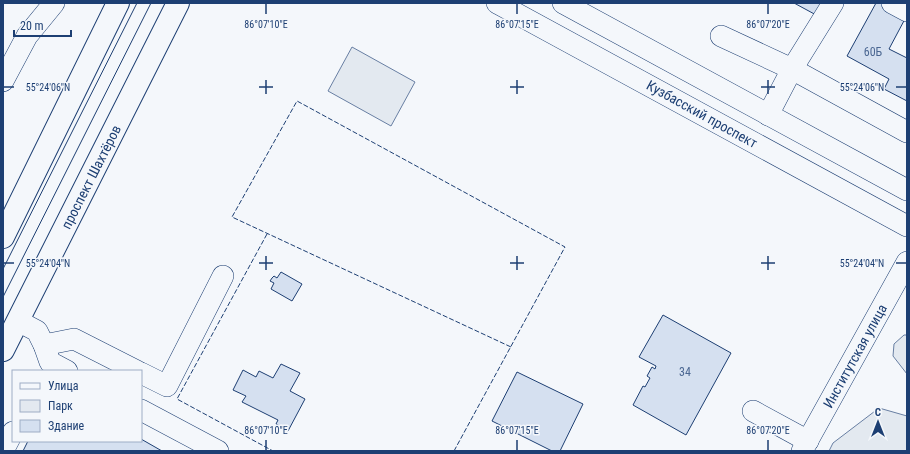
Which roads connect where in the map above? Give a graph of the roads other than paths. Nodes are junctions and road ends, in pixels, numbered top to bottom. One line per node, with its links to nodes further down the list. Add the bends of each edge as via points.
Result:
1 (54, 3): 11 (street, via 28,36)
2 (118, 3): 16 (main road)
3 (178, 3): 19 (main road, проспект Шахтёров)
4 (497, 3): 15 (street, Кузбасский проспект)
5 (563, 3): 12 (street)
6 (834, 3): 10 (street)
7 (892, 3): 8 (street)
8 (907, 11)
9 (721, 36): 10 (street)
10 (792, 69): 12 (street); 13 (street)
11 (3, 81)
12 (768, 115): 14 (street)
13 (907, 132)
14 (907, 190)
15 (907, 226)
16 (3, 238)
17 (907, 262): 27 (street, Институтская улица)
18 (223, 276): 23 (street, via 167,386)
19 (18, 321): 20 (main road, проспект Шахтёров); 21 (street, via 37,331)
20 (3, 350)
21 (52, 362): 22 (street, via 74,339)
22 (135, 370)
23 (142, 374)
24 (142, 411): 29 (street)
25 (753, 411): 27 (street)
26 (12, 434): 28 (street)
27 (805, 446)
28 (3, 451)
29 (218, 451)

